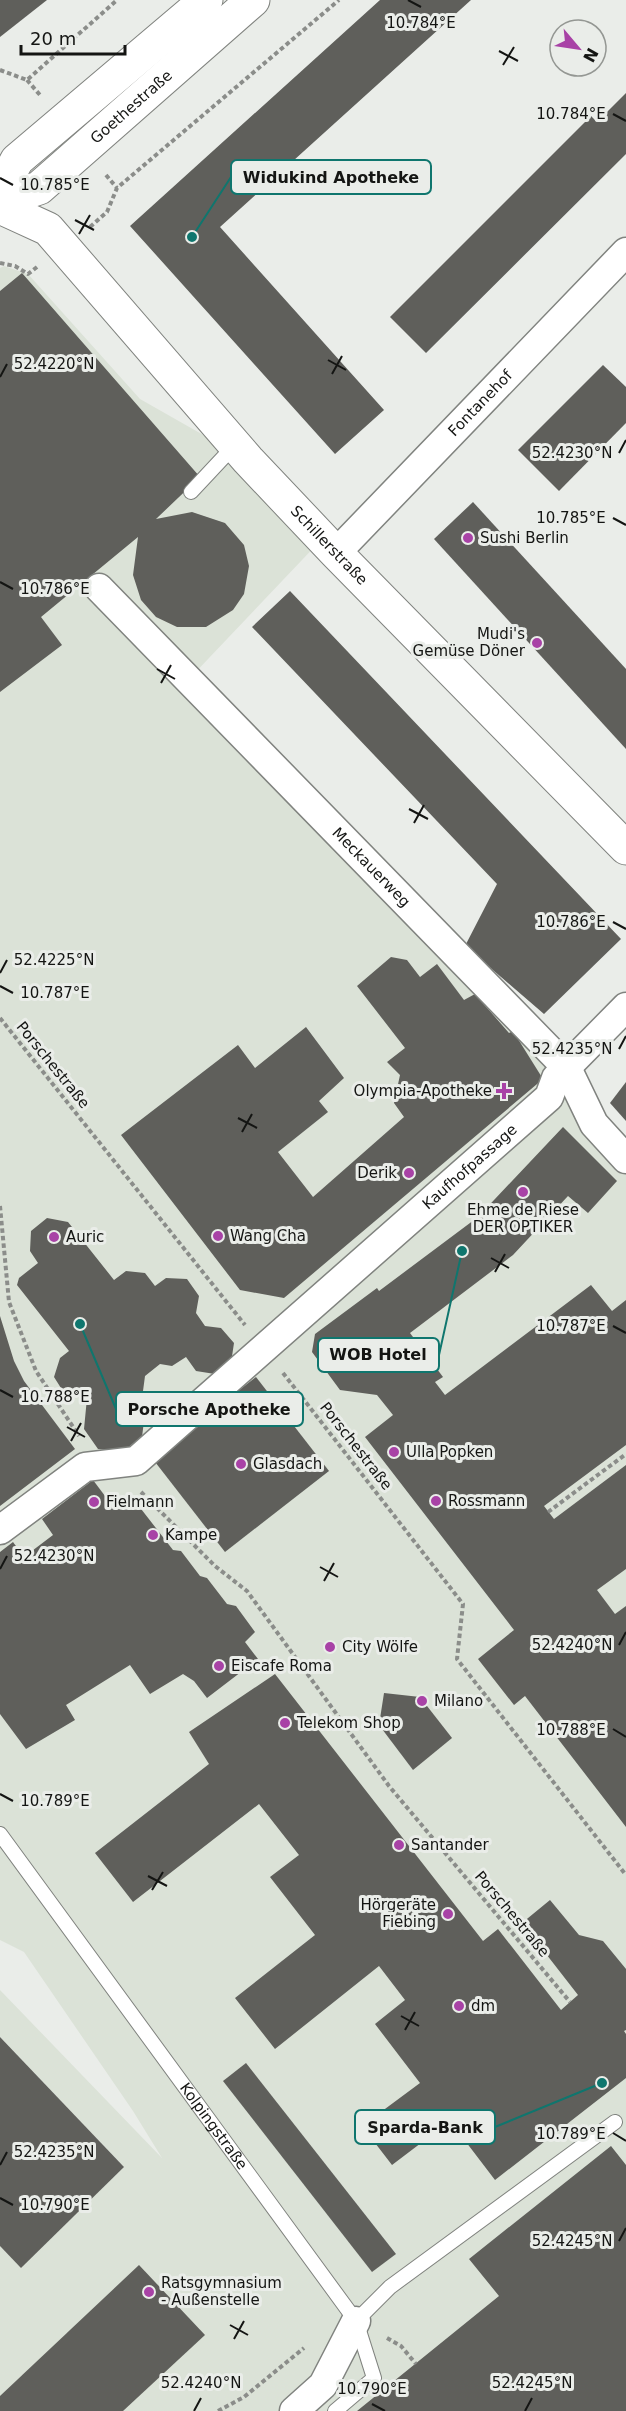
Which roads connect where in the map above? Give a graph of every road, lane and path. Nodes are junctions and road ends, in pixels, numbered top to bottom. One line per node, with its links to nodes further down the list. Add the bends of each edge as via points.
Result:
1 (117, 0): 5 (path, via 27,80)
2 (206, 0): 6 (street)
3 (253, 0): 7 (street, Goethestraße)
4 (339, 0): 11 (path, via 117,188 107,212)
5 (0, 70)
6 (8, 149): 7 (street, Schillerstraße); 8 (street)
7 (39, 188): 9 (street, Goethestraße); 11 (street, Schillerstraße)
8 (0, 191)
9 (0, 201)
10 (0, 207): 11 (street, Schillerstraße)
11 (57, 239): 13 (path, via 28,274); 14 (street, Schillerstraße)
12 (626, 252): 16 (street, Fontanehof)
13 (0, 263)
14 (235, 445): 15 (lane); 16 (street, Schillerstraße)
15 (191, 492)
16 (336, 553): 18 (street, Schillerstraße)
17 (99, 588): 21 (street, Meckauerweg)
18 (626, 848)
19 (626, 1007): 21 (street, Kaufhofpassage)
20 (0, 1018): 24 (path, Porschestraße)
21 (567, 1068): 22 (street, Meckauerweg, via 594,1124); 24 (street, Kaufhofpassage, via 556,1078 549,1097)
22 (626, 1159)
23 (0, 1206): 26 (path, Porschestraße, via 9,1302 36,1371)
24 (262, 1347): 26 (street, Kaufhofpassage, via 136,1461); 30 (path, Porschestraße, via 463,1604 457,1659)
25 (626, 1454): 27 (path)
26 (92, 1466): 28 (street); 31 (path, Porschestraße, via 146,1495 215,1566 247,1592 389,1786)
27 (548, 1512)
28 (0, 1530)
29 (1, 1838): 33 (lane, Kolpingstraße)
30 (626, 1875)
31 (570, 2002)
32 (615, 2122): 33 (lane, via 390,2287)
33 (356, 2321): 36 (street, via 323,2385); 37 (lane, Kolpingstraße, via 374,2378)
34 (306, 2346): 35 (path, via 244,2397)
35 (218, 2411)
36 (294, 2411)
37 (335, 2411)

